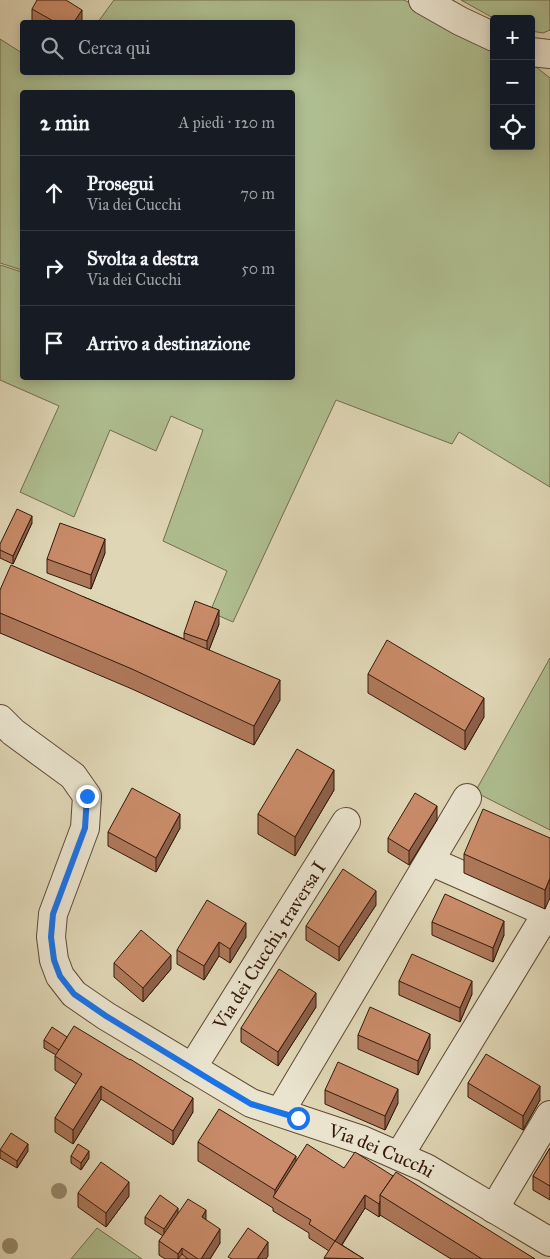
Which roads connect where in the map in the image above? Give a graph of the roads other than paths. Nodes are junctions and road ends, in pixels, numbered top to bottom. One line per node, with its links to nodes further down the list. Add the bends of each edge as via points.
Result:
1 (423, 0): 2 (street)
2 (490, 34)
3 (535, 52): 4 (street)
4 (550, 54)
5 (0, 719): 9 (street, Via dei Cucchi, via 73,776 87,796 85,828 53,914 51,937 60,976 74,994)
6 (467, 798): 8 (street)
7 (346, 822): 9 (street, Via dei Cucchi, traversa I)
8 (430, 861): 10 (street); 12 (street, via 541,910 544,918)
9 (192, 1068): 10 (street, Via dei Cucchi, via 251,1104)
10 (280, 1112): 12 (street, Via dei Cucchi)
11 (550, 1116): 13 (street)
12 (399, 1156): 13 (street, Via dei Cucchi)
13 (494, 1208): 14 (street, Via dei Cucchi)
14 (550, 1242)

